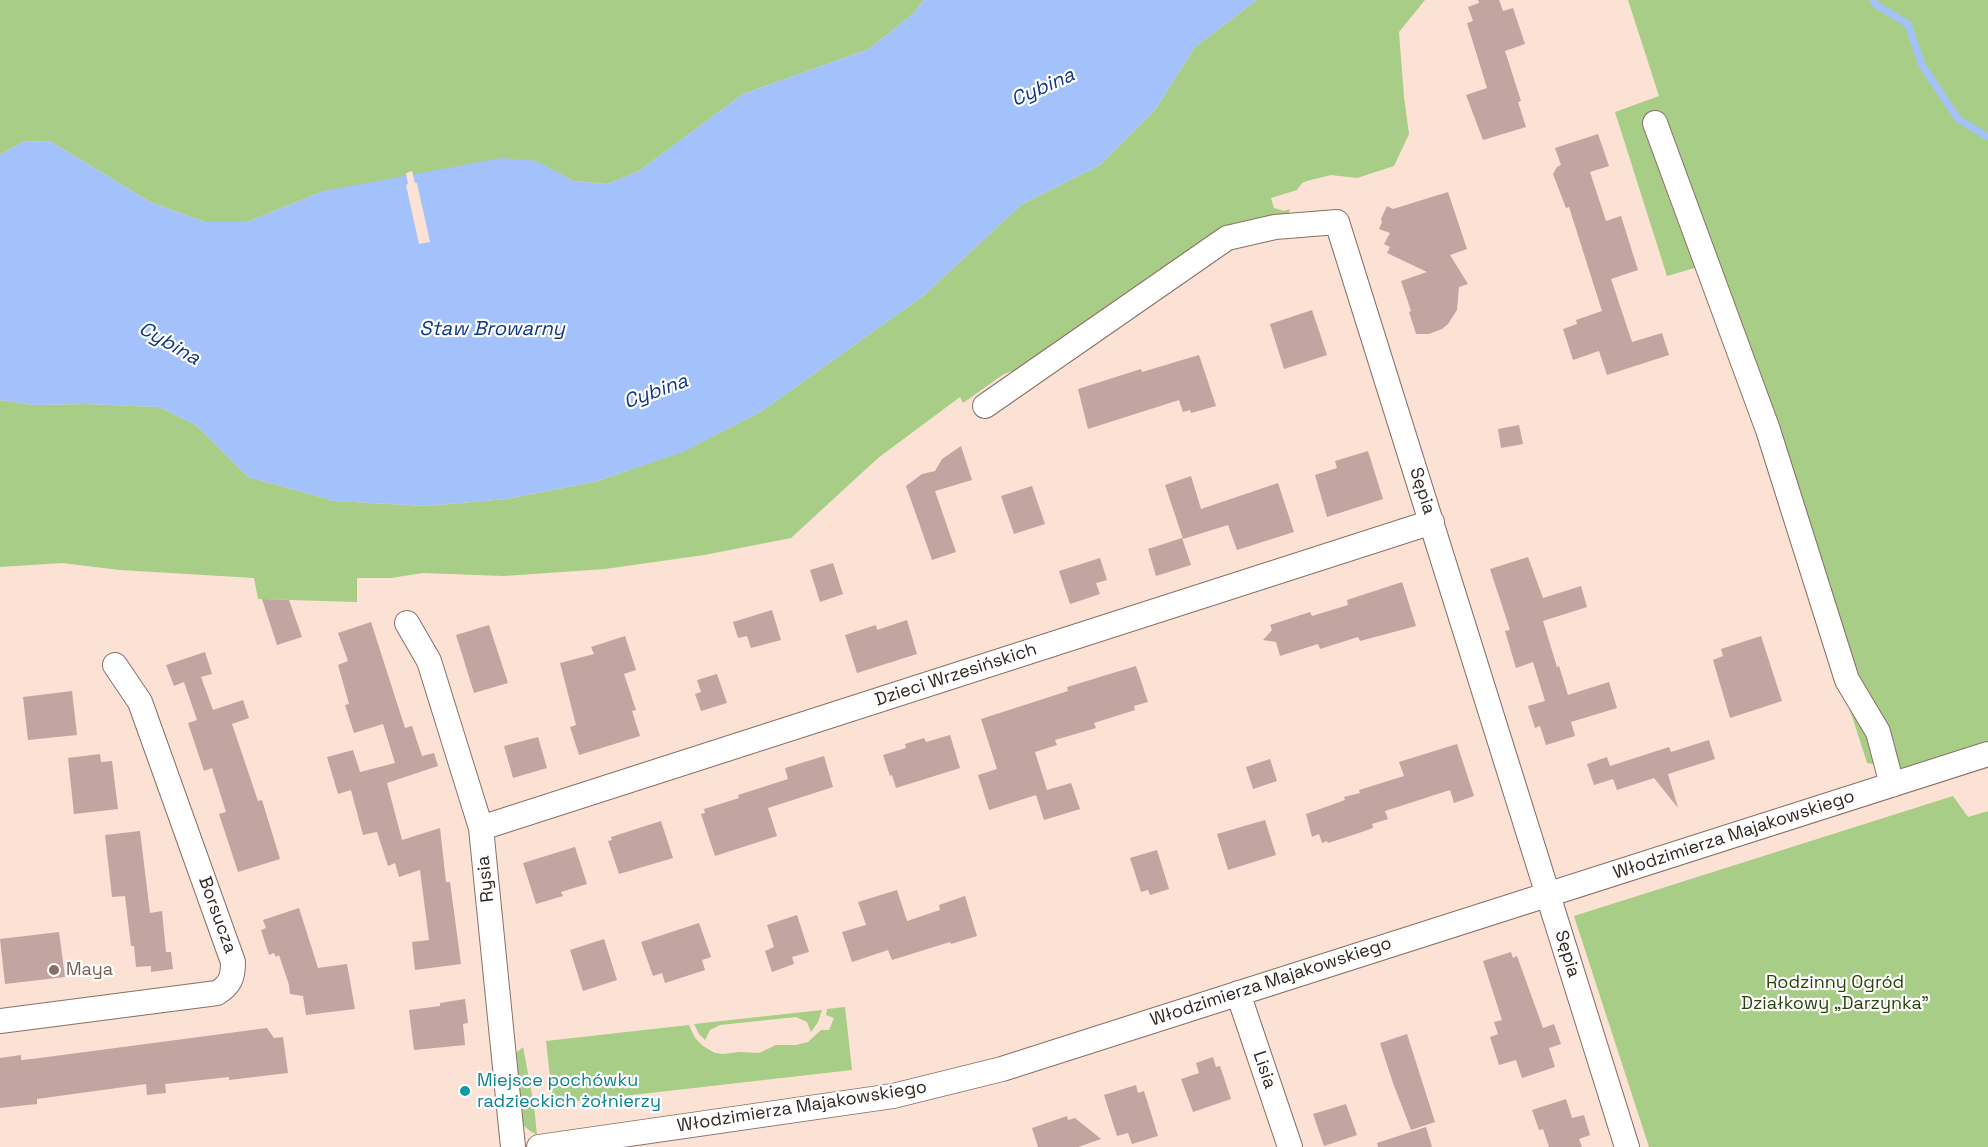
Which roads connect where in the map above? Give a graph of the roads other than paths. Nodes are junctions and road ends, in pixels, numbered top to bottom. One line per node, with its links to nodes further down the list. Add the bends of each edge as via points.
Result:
1 (1655, 123): 7 (street, via 1768,430 1847,680 1878,732)
2 (985, 406): 3 (street, Sępia, via 1227,238 1275,227 1337,222)
3 (1432, 522): 8 (street, Dzieci Wrzesińskich); 9 (street, Sępia)
4 (407, 623): 8 (street, Rysia, via 429,661)
5 (115, 665): 11 (street, Borsucza, via 140,702 233,962 233,976 217,993)
6 (1988, 754): 7 (street, Włodzimierza Majakowskiego)
7 (1892, 785): 9 (street, Włodzimierza Majakowskiego)
8 (481, 828): 12 (street, Rysia)
9 (1549, 894): 10 (street, Włodzimierza Majakowskiego); 15 (street, Sępia)
10 (1238, 993): 13 (street, Włodzimierza Majakowskiego, via 1002,1069 893,1096); 14 (street, Lisia)
11 (0, 1021)
12 (513, 1147)
13 (539, 1147)
14 (1290, 1147)
15 (1627, 1147)

